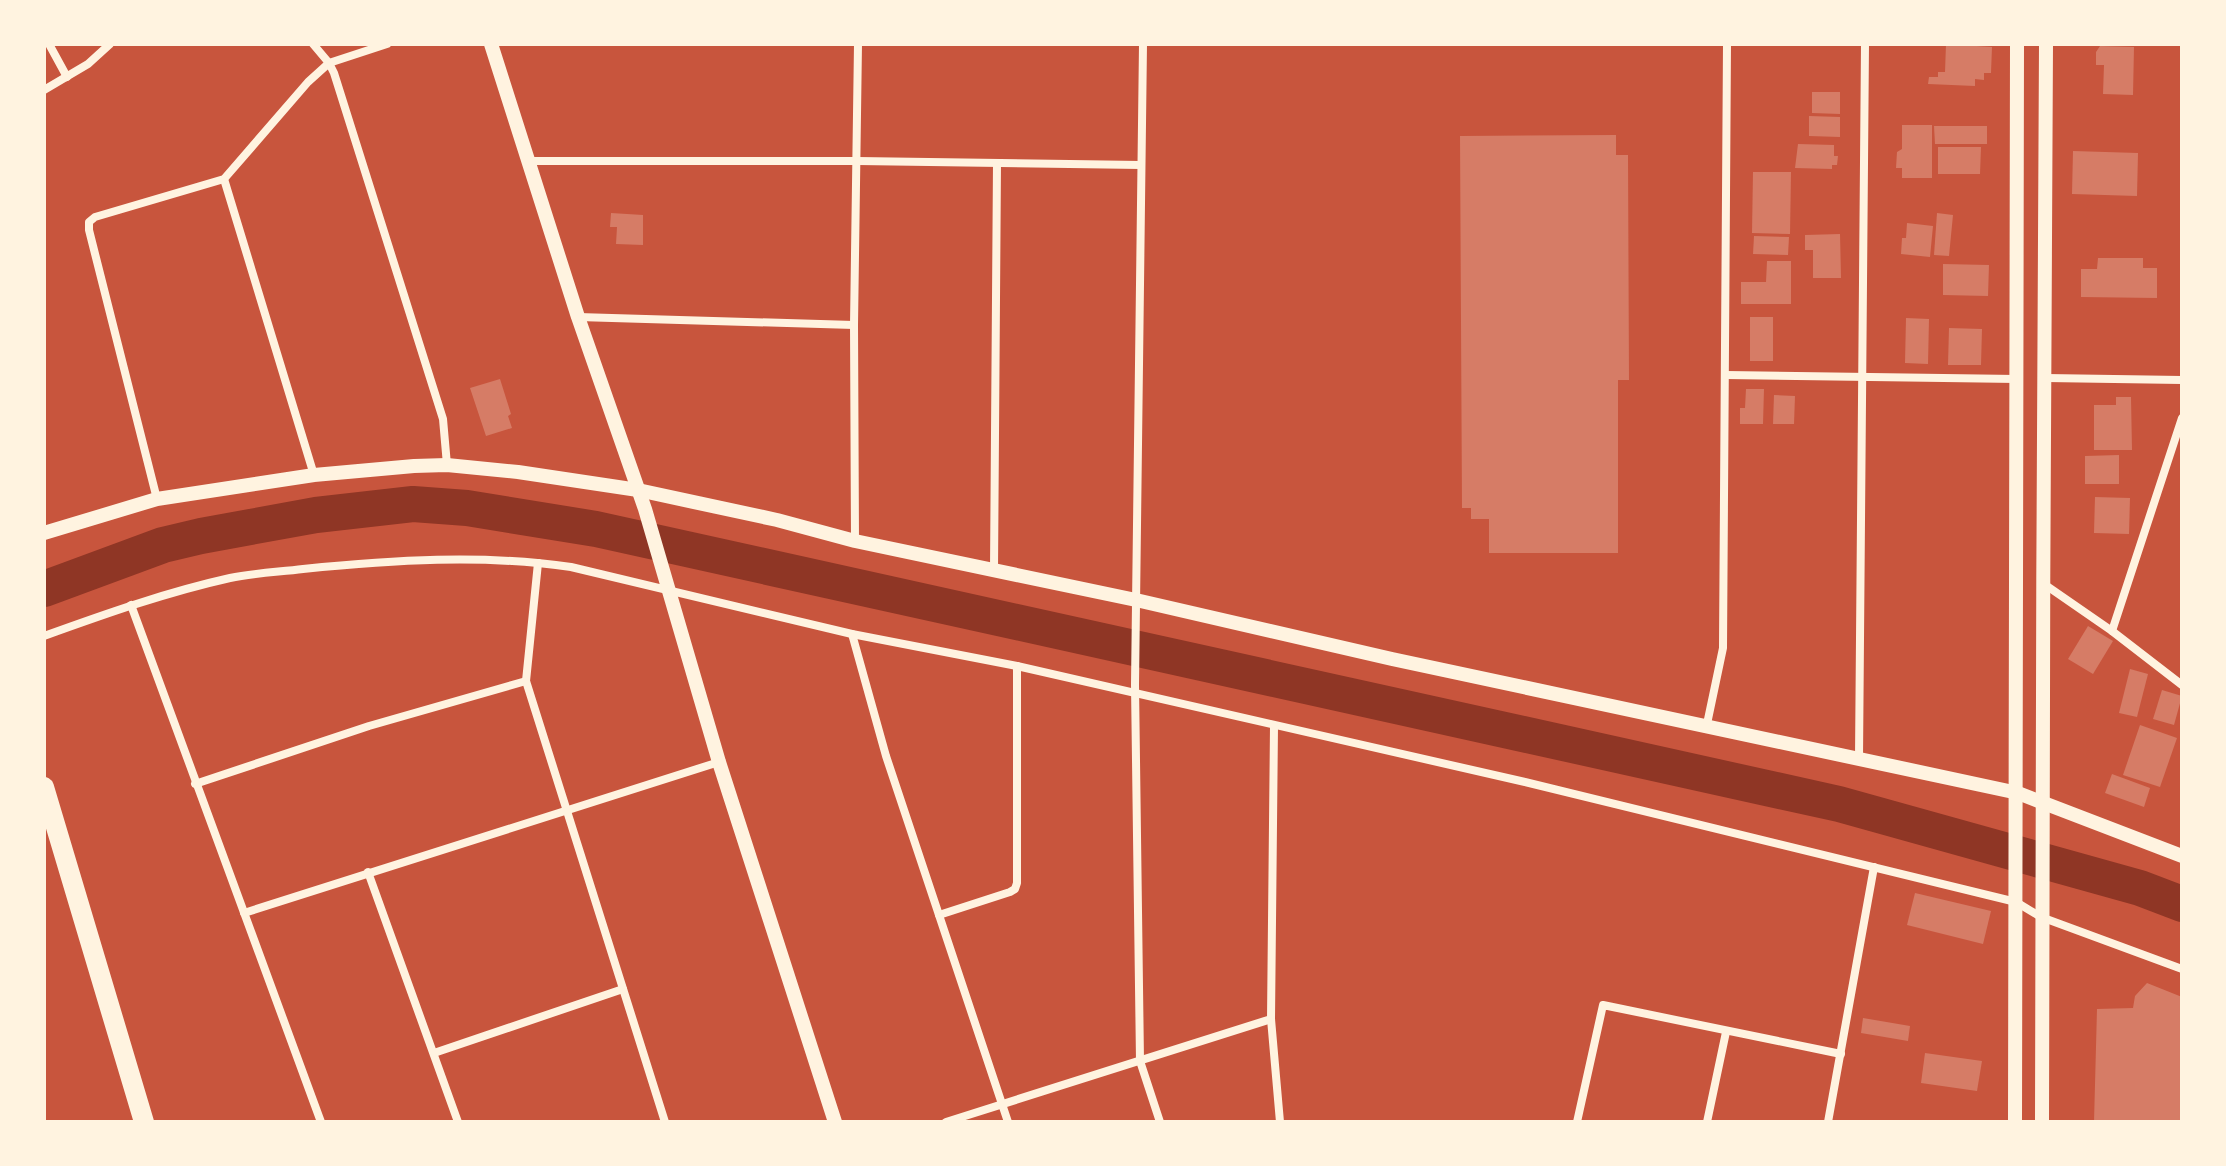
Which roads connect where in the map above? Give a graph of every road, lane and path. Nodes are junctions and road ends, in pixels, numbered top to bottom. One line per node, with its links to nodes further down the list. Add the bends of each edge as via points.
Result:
1 (49, 44): 13 (street)
2 (110, 44): 13 (street)
3 (313, 44): 12 (street)
4 (387, 44): 12 (street)
5 (491, 44): 15 (street)
6 (858, 44): 16 (street)
7 (1143, 44): 18 (street)
8 (1727, 44): 22 (street)
9 (1865, 44): 23 (street)
10 (2017, 44): 25 (street)
11 (2046, 44): 24 (street)
12 (329, 63): 19 (street); 28 (street, via 443,419)
13 (67, 77): 14 (street)
14 (44, 90)
15 (528, 161): 16 (street); 20 (street)
16 (858, 161): 17 (street); 21 (street)
17 (997, 163): 18 (street); 35 (street)
18 (1141, 165): 39 (street)
19 (224, 179): 29 (street); 31 (street, via 89,222)
20 (578, 317): 21 (street); 30 (street)
21 (854, 325): 33 (street)
22 (1726, 375): 23 (street); 47 (street, via 1723,648)
23 (1864, 378): 25 (street); 49 (street)
24 (2046, 378): 26 (street); 36 (street)
25 (2017, 379): 53 (street)
26 (2182, 380)
27 (2182, 418): 40 (street)
28 (447, 465): 29 (street); 30 (street)
29 (314, 475): 31 (street)
30 (638, 490): 33 (street); 37 (street)
31 (157, 499): 32 (street)
32 (44, 533)
33 (855, 541): 35 (street)
34 (538, 563): 37 (street); 38 (street, via 341,565 233,577); 44 (street)
35 (994, 569): 39 (street)
36 (2043, 584): 40 (street); 54 (street)
37 (667, 585): 41 (street); 50 (street)
38 (131, 605): 42 (street); 51 (street)
39 (1136, 606): 46 (street); 47 (street)
40 (2112, 631): 45 (street)
41 (852, 634): 43 (street); 62 (street)
42 (44, 636)
43 (1017, 666): 46 (street); 62 (street, via 1015,889)
44 (526, 681): 51 (street); 55 (street)
45 (2182, 685)
46 (1135, 689): 48 (street); 69 (street)
47 (1707, 724): 49 (street)
48 (1274, 726): 57 (street); 65 (street)
49 (1859, 758): 53 (street)
50 (719, 762): 55 (street); 75 (street)
51 (195, 784): 61 (street)
52 (44, 787): 71 (highway)
53 (2018, 793): 54 (street); 59 (street)
54 (2042, 800): 56 (street); 60 (street)
55 (568, 811): 58 (street); 64 (street)
56 (2182, 856)
57 (1874, 867): 59 (street); 68 (street)
58 (368, 872): 61 (street); 67 (street)
59 (2016, 897): 60 (street); 83 (street)
60 (2040, 909): 63 (street); 84 (street)
61 (244, 913): 72 (street)
62 (939, 915): 70 (street)
63 (2182, 969)
64 (623, 989): 67 (street); 74 (street)
65 (1271, 1019): 69 (street); 79 (street)
66 (1726, 1032): 68 (street); 80 (street, via 1603,1005); 81 (street)
67 (434, 1053): 73 (street)
68 (1841, 1054): 82 (street)
69 (1140, 1061): 70 (street); 78 (street)
70 (1003, 1105): 76 (street); 77 (street)
71 (144, 1122)
72 (321, 1122)
73 (458, 1122)
74 (665, 1122)
75 (835, 1122)
76 (946, 1122)
77 (1008, 1122)
78 (1160, 1122)
79 (1280, 1122)
80 (1577, 1122)
81 (1707, 1122)
82 (1828, 1122)
83 (2015, 1122)
84 (2042, 1122)

